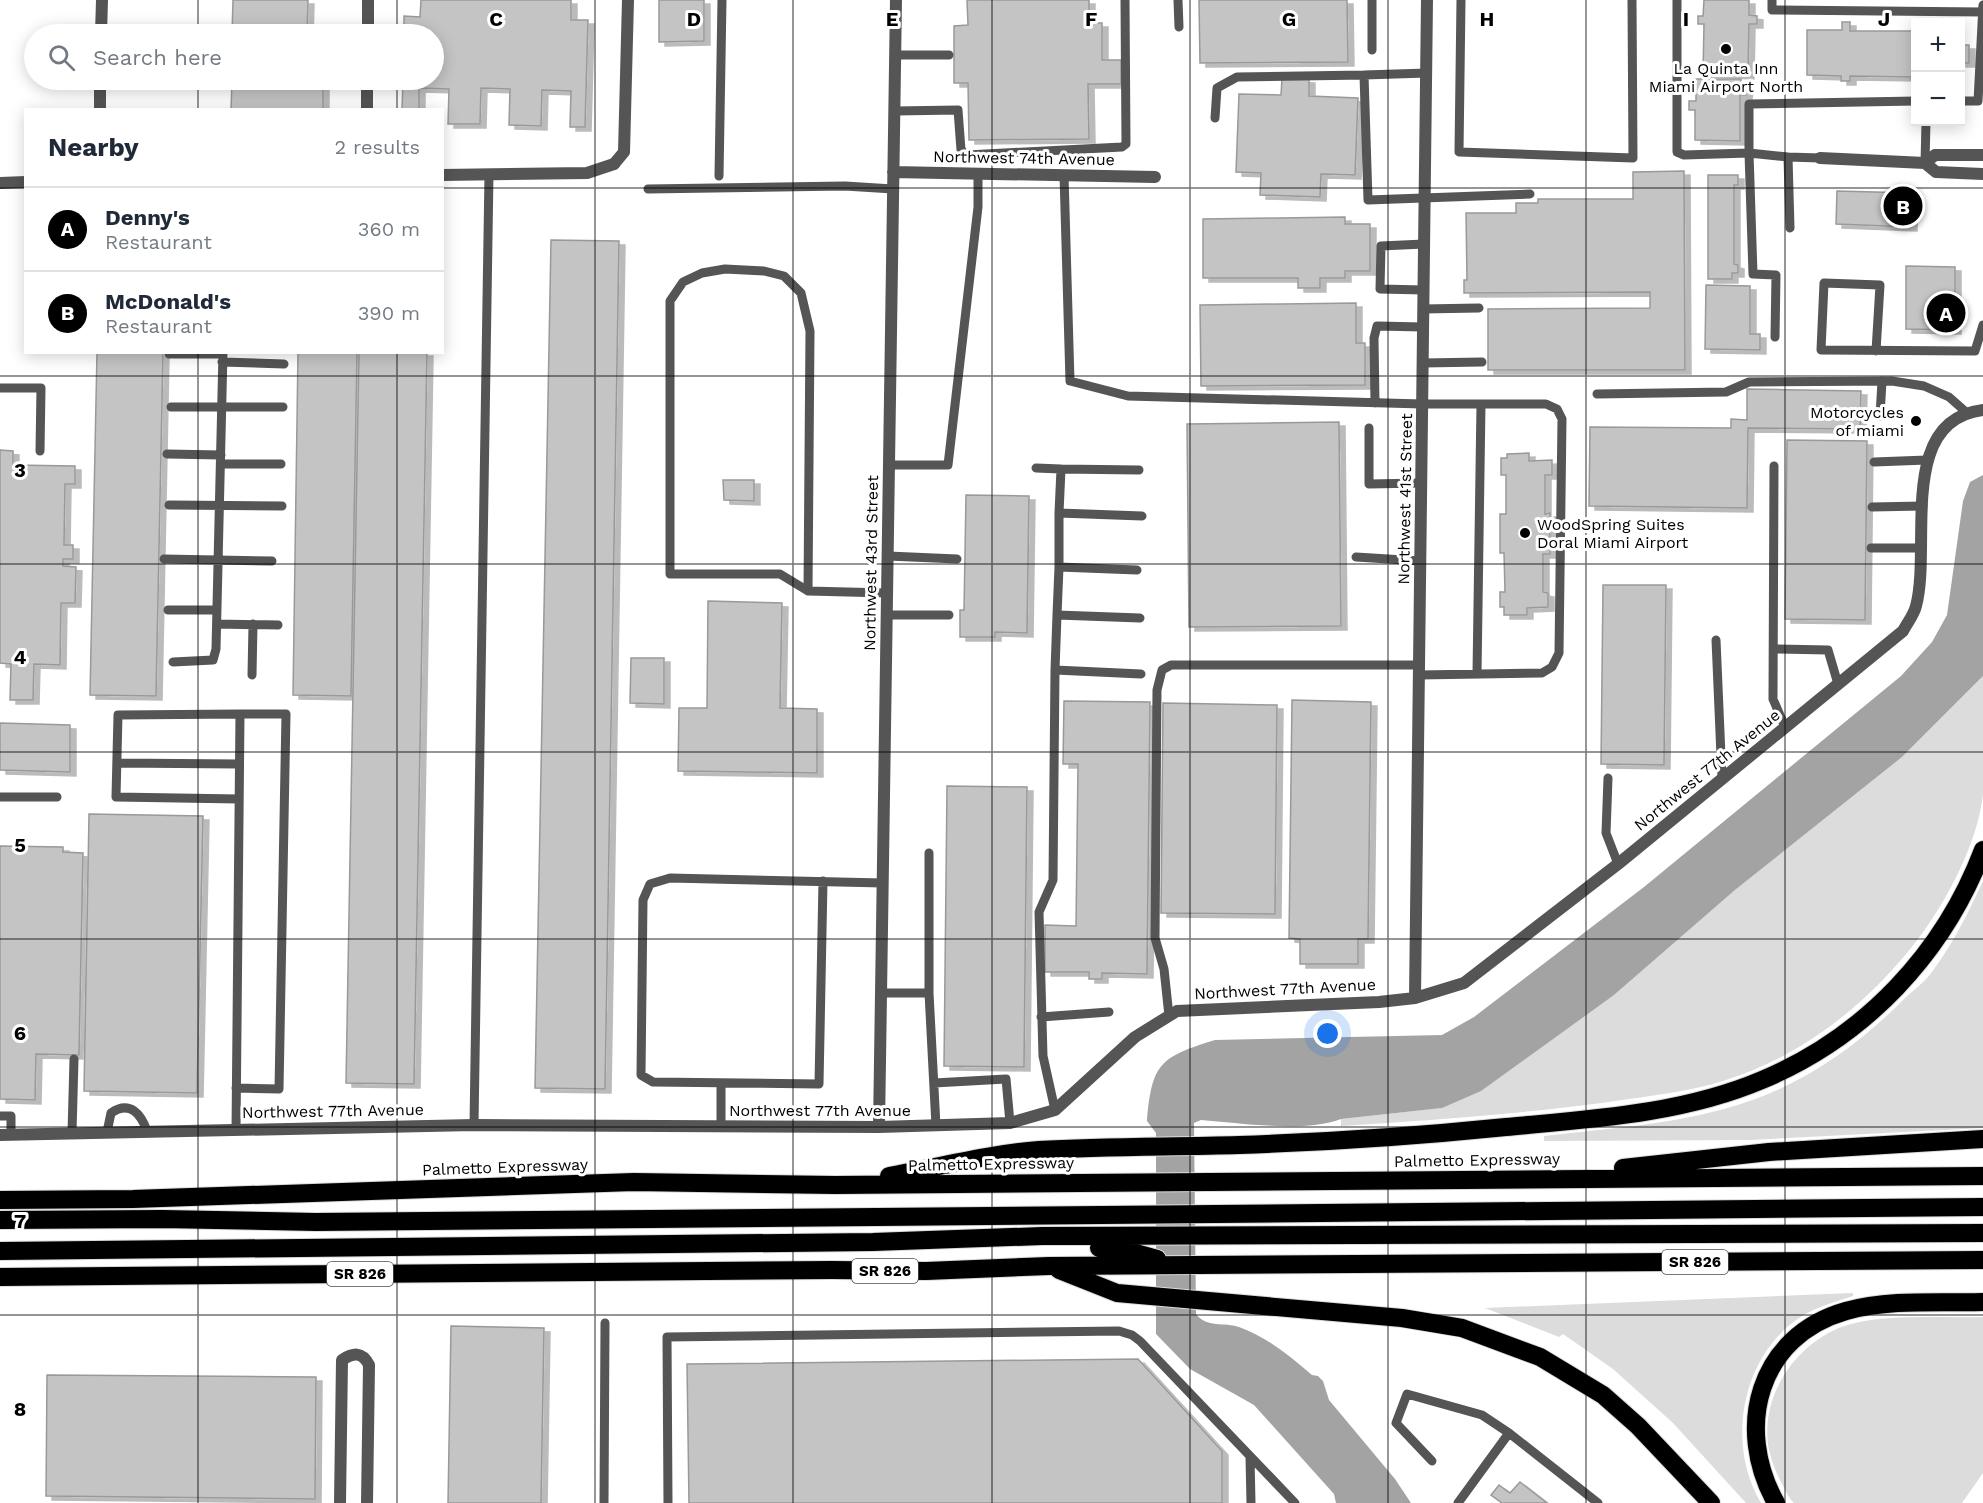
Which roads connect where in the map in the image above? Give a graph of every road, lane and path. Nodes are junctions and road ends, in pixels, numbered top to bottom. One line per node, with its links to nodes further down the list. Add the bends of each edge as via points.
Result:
1 (102, 0): 16 (street)
2 (368, 0): 17 (street)
3 (628, 0): 39 (street, via 624,152 615,164 587,173)
4 (722, 0): 44 (lane)
5 (896, 0): 21 (street, Northwest 43rd Street)
6 (1125, 0): 30 (lane, via 1126,144 1122,147 967,155 961,150 958,110)
7 (1178, 0): 18 (lane)
8 (1372, 0): 19 (lane)
9 (1427, 0): 22 (street, Northwest 41st Street)
10 (1461, 0): 11 (lane, via 1459,152 1633,158)
11 (1632, 0)
12 (1677, 0): 33 (lane, via 1677,152)
13 (1772, 0): 15 (lane, via 1772,10)
14 (1983, 5): 15 (lane)
15 (1983, 12): 27 (lane, via 1978,101)
16 (101, 24)
17 (368, 24)
18 (1179, 27)
19 (1372, 50)
20 (949, 55): 21 (lane)
21 (895, 56): 30 (street, Northwest 43rd Street)
22 (1427, 73): 23 (lane); 51 (street, Northwest 41st Street)
23 (1364, 75): 31 (lane, via 1237,77 1217,88); 51 (lane, via 1368,200)
24 (100, 90): 28 (street)
25 (367, 90): 29 (street)
26 (1911, 100): 33 (lane, via 1749,104)
27 (1965, 101)
28 (100, 108)
29 (367, 108)
30 (895, 111): 38 (street, Northwest 43rd Street)
31 (1215, 118)
32 (1926, 126): 37 (lane)
33 (1749, 153): 35 (lane); 59 (lane, via 1753,274 1776,275)
34 (1983, 155): 37 (street, via 1935,155)
35 (1788, 157): 36 (lane); 52 (lane)
36 (1820, 158): 37 (street)
37 (1925, 163): 41 (street, via 1936,172)
38 (893, 172): 40 (street, Northwest 74th Avenue); 49 (street, Northwest 43rd Street)
39 (489, 174): 42 (street); 156 (lane)
40 (978, 174): 43 (street, Northwest 74th Avenue); 85 (lane, via 978,207 948,465)
41 (1983, 174)
42 (444, 175)
43 (1064, 175): 45 (street, Northwest 74th Avenue); 69 (lane, via 1070,381 1128,396)
44 (719, 176)
45 (1155, 177)
46 (24, 182): 47 (street)
47 (0, 183)
48 (648, 189): 49 (lane)
49 (893, 189): 85 (street, Northwest 43rd Street)
50 (1530, 194): 51 (lane)
51 (1425, 198): 53 (street, Northwest 41st Street)
52 (1790, 228)
53 (1424, 244): 54 (street, Northwest 41st Street); 54 (lane, via 1381,246 1380,289)
54 (1424, 290): 56 (street, Northwest 41st Street)
55 (1479, 308): 56 (lane)
56 (1424, 309): 58 (street, Northwest 41st Street)
57 (1983, 325): 60 (lane, via 1975,351)
58 (1423, 327): 64 (street, Northwest 41st Street); 69 (lane, via 1377,326)
59 (1775, 337)
60 (1876, 351): 60 (lane, via 1821,350 1824,283 1880,285)
61 (169, 354): 62 (lane)
62 (223, 356): 65 (lane); 73 (lane)
63 (1482, 362): 64 (lane)
64 (1423, 363): 70 (street, Northwest 41st Street)
65 (284, 364)
66 (1882, 381): 68 (lane, via 1749,382 1726,392); 76 (lane, via 1924,386 1949,397); 77 (lane)
67 (0, 388): 79 (lane, via 41,388)
68 (1597, 394)
69 (1375, 403): 70 (lane)
70 (1422, 404): 71 (lane); 90 (street, Northwest 41st Street)
71 (1481, 404): 126 (lane); 126 (lane, via 1546,404 1560,414 1559,653 1552,667 1542,673)
72 (171, 407): 73 (lane)
73 (222, 407): 74 (lane); 81 (lane)
74 (284, 407)
75 (1983, 410): 76 (street, Northwest 77th Avenue)
76 (1966, 412): 82 (street, Northwest 77th Avenue, via 1940,431)
77 (1880, 416)
78 (1369, 429): 90 (lane, via 1369,484)
79 (40, 451)
80 (166, 454): 81 (lane)
81 (221, 460): 84 (lane); 92 (lane)
82 (1927, 460): 83 (lane); 94 (street, Northwest 77th Avenue)
83 (1874, 462)
84 (281, 464)
85 (889, 465): 100 (street, Northwest 43rd Street)
86 (1774, 466): 121 (lane)
87 (1036, 468): 88 (lane)
88 (1061, 469): 89 (lane); 96 (lane)
89 (1139, 470)
90 (1421, 483): 106 (street, Northwest 41st Street)
91 (169, 505): 92 (lane)
92 (219, 506): 93 (lane); 103 (lane)
93 (282, 506)
94 (1923, 506): 95 (lane); 99 (street, Northwest 77th Avenue)
95 (1872, 507)
96 (1059, 513): 97 (lane); 107 (lane)
97 (1142, 516)
98 (1870, 548): 99 (lane)
99 (1920, 548): 128 (street, Northwest 77th Avenue, via 1916,607 1903,631)
100 (888, 556): 104 (lane); 110 (street, Northwest 43rd Street)
101 (1356, 557): 106 (lane)
102 (164, 559): 103 (lane)
103 (218, 559): 105 (lane); 112 (lane)
104 (957, 559)
105 (272, 561)
106 (1420, 561): 124 (street, Northwest 41st Street)
107 (1059, 567): 108 (lane); 115 (lane)
108 (1137, 570)
109 (808, 591): 109 (lane, via 780,574 670,574 670,301 683,282 702,273 725,269 764,271 784,276 801,293 810,331); 110 (lane)
110 (887, 592): 113 (street, Northwest 43rd Street)
111 (168, 610): 112 (lane)
112 (217, 610): 117 (lane)
113 (887, 615): 114 (lane); 142 (street, Northwest 43rd Street)
114 (949, 615)
115 (1057, 615): 116 (lane); 123 (lane)
116 (1140, 618)
117 (217, 624): 118 (lane); 122 (lane, via 213,660)
118 (253, 624): 119 (lane); 127 (lane)
119 (279, 624)
120 (1716, 640): 134 (lane)
121 (1774, 649): 128 (lane, via 1828,650); 130 (lane, via 1773,699)
122 (173, 662)
123 (1055, 670): 125 (lane); 148 (lane, via 1053,880 1039,912)
124 (1419, 670): 126 (lane); 145 (street, Northwest 41st Street); 147 (lane, via 1171,665 1162,670 1157,690 1155,939 1164,969)
125 (1141, 674)
126 (1477, 674)
127 (252, 675)
128 (1838, 684): 130 (street, Northwest 77th Avenue)
129 (240, 714): 131 (lane, via 118,715); 132 (lane); 152 (lane, via 286,714 279,1089)
130 (1785, 727): 134 (street, Northwest 77th Avenue)
131 (117, 763): 132 (lane); 137 (lane, via 116,797)
132 (239, 764): 137 (lane)
133 (1608, 778): 140 (lane, via 1606,833)
134 (1722, 779): 140 (street, Northwest 77th Avenue)
135 (0, 797): 136 (lane)
136 (57, 797)
137 (239, 799): 152 (lane)
138 (1983, 850): 168 (highway, via 1949,922 1893,992 1860,1022 1817,1052 1749,1086 1682,1105 1587,1119 1360,1139 1035,1150)
139 (929, 853): 144 (lane)
140 (1618, 864): 145 (street, Northwest 77th Avenue, via 1464,983)
141 (822, 881): 142 (lane); 150 (lane, via 819,1084); 150 (lane, via 670,878 650,884 643,900 641,1075 653,1082)
142 (883, 883): 143 (street, Northwest 43rd Street)
143 (881, 993): 144 (lane); 159 (street, Northwest 43rd Street)
144 (929, 993): 151 (lane)
145 (1415, 998): 147 (street, Northwest 77th Avenue, via 1177,1011)
146 (1109, 1012): 148 (lane)
147 (1170, 1016): 153 (street, Northwest 77th Avenue, via 1135,1037)
148 (1041, 1017): 153 (lane, via 1043,1056)
149 (74, 1059): 163 (lane)
150 (721, 1083): 157 (lane)
151 (934, 1083): 155 (lane, via 1006,1078); 158 (lane)
152 (236, 1088): 160 (lane)
153 (1055, 1110): 155 (street, Northwest 77th Avenue)
154 (0, 1116): 164 (lane, via 11,1116)
155 (1010, 1122): 158 (street, Northwest 77th Avenue)
156 (474, 1125): 157 (street, Northwest 77th Avenue); 160 (street, Northwest 77th Avenue)
157 (721, 1126): 159 (street, Northwest 77th Avenue)
158 (936, 1126): 159 (street, Northwest 77th Avenue)
159 (879, 1127)
160 (236, 1130): 161 (street, Northwest 77th Avenue)
161 (147, 1131): 162 (street, Northwest 77th Avenue); 162 (lane, via 141,1116 132,1108 119,1107 111,1113)
162 (106, 1132): 163 (street, Northwest 77th Avenue)
163 (72, 1133): 164 (street, Northwest 77th Avenue)
164 (6, 1134)
165 (1983, 1138): 167 (highway, via 1769,1152)
166 (1983, 1176): 167 (highway, Palmetto Expressway)
167 (1523, 1179): 168 (highway, Palmetto Expressway)
168 (835, 1185): 169 (highway, Palmetto Expressway, via 634,1182)
169 (0, 1200)
170 (1983, 1207): 171 (highway, via 316,1222)
171 (0, 1220)
172 (1983, 1233): 173 (highway, via 1042,1236)
173 (873, 1242): 174 (highway); 176 (highway, via 1121,1249)
174 (0, 1251)
175 (1983, 1260): 176 (highway, SR 826, via 1207,1265)
176 (1154, 1262): 177 (highway, SR 826)
177 (1049, 1266): 178 (highway, SR 826, via 926,1271); 192 (highway, via 1117,1293 1402,1318 1462,1328 1530,1353 1603,1395)
178 (0, 1277)
179 (1983, 1302): 193 (highway, via 1860,1308 1828,1317 1788,1345 1765,1383 1754,1425 1760,1466)
180 (605, 1323): 186 (lane)
181 (1509, 1433): 183 (lane, via 1482,1414 1407,1394 1396,1424); 190 (lane); 191 (lane)
182 (1250, 1457): 187 (lane, via 1140,1341 1126,1332 667,1336); 188 (lane); 189 (lane)
183 (1432, 1461)
184 (340, 1503): 185 (street, via 342,1360 359,1354 369,1365)
185 (367, 1503)
186 (604, 1503)
187 (668, 1503)
188 (1251, 1503)
189 (1294, 1503)
190 (1458, 1503)
191 (1598, 1503)
192 (1711, 1503)
193 (1776, 1503)

